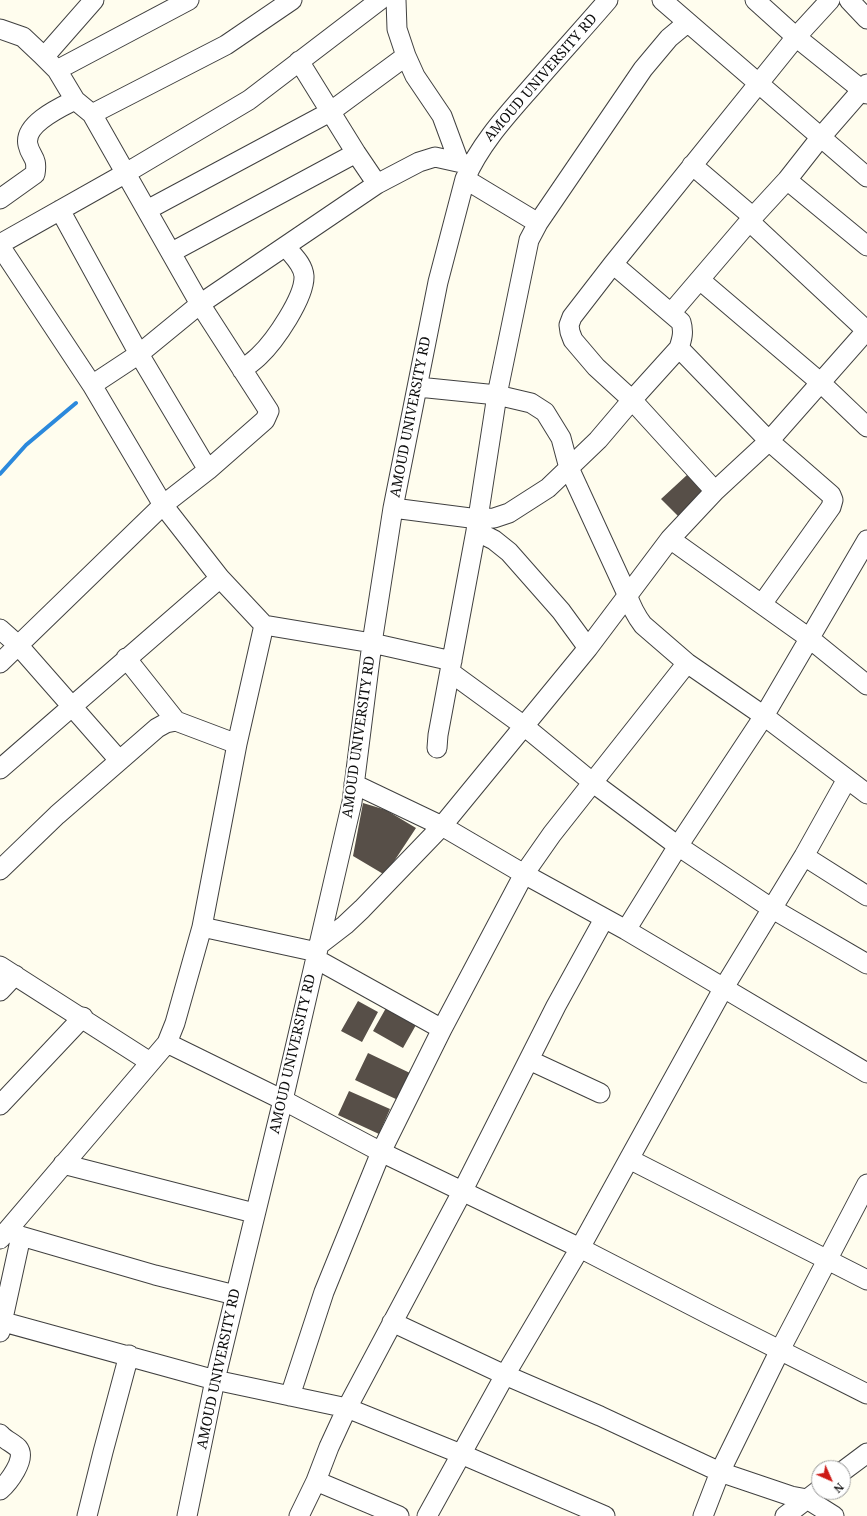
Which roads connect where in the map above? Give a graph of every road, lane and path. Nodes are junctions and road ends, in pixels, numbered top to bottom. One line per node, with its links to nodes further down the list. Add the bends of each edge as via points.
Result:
1 (94, 0): 17 (street)
2 (189, 0): 17 (street)
3 (292, 0): 22 (street, via 226,45)
4 (380, 0): 16 (street)
5 (396, 0): 15 (street, via 397,29)
6 (608, 0): 26 (street, AMOUD UNIVERSITY RD, via 505,117)
7 (662, 0): 12 (street)
8 (755, 0): 14 (street)
9 (830, 0): 14 (street)
10 (849, 0): 11 (street)
11 (867, 19)
12 (688, 23): 18 (street); 35 (street, via 669,38 648,64)
13 (0, 28): 17 (street, via 23,37)
14 (796, 37): 18 (street); 19 (street)
15 (406, 56): 21 (street); 26 (street, via 415,76 442,116)
16 (299, 61): 21 (street); 27 (street, via 248,100)
17 (51, 63): 20 (street)
18 (759, 84): 23 (street); 25 (street)
19 (865, 89): 23 (street)
20 (75, 100): 22 (street); 31 (street, via 40,120 30,133 28,144 36,165 35,174)
21 (330, 112): 24 (street); 33 (street)
22 (92, 114): 27 (street)
23 (820, 138): 28 (street); 29 (street)
24 (356, 153): 30 (street); 39 (street)
25 (692, 165): 34 (street); 40 (street)
26 (465, 169): 30 (street, via 435,157 419,162); 35 (street); 50 (street, AMOUD UNIVERSITY RD, via 438,282)
27 (126, 172): 32 (street); 33 (street)
28 (867, 177)
29 (787, 180): 34 (street); 37 (street)
30 (378, 184): 38 (street)
31 (0, 199)
32 (60, 210): 36 (street); 46 (street)
33 (147, 210): 39 (street)
34 (751, 219): 41 (street); 44 (street)
35 (538, 223): 51 (street, via 529,240)
36 (0, 245): 49 (street)
37 (867, 246)
38 (286, 247): 42 (street); 47 (street, via 300,264 304,275 303,287 278,334 259,357)
39 (172, 252): 42 (street)
40 (613, 264): 43 (street); 52 (street, via 572,316 569,325 573,340 596,367)
41 (700, 280): 43 (street); 48 (street)
42 (200, 304): 46 (street); 47 (street)
43 (671, 314): 45 (street, via 681,322 683,329)
44 (867, 330): 48 (street)
45 (679, 348): 52 (street); 54 (street)
46 (139, 354): 49 (street); 56 (street)
47 (242, 370): 56 (street, via 269,411 264,420)
48 (821, 383): 53 (street); 54 (street)
49 (92, 385): 58 (street)
50 (418, 386): 51 (street); 59 (street, AMOUD UNIVERSITY RD)
51 (497, 395): 55 (street, via 532,403 545,412 561,438); 60 (street)
52 (632, 400): 55 (street, via 598,440); 57 (street)
53 (867, 427)
54 (769, 441): 57 (street); 65 (street, via 831,495 833,500 831,507)
55 (569, 468): 60 (street, via 548,488 509,513); 64 (street)
56 (208, 470): 58 (street)
57 (715, 491): 61 (street)
58 (163, 505): 63 (street); 70 (street)
59 (393, 508): 60 (street); 69 (street, AMOUD UNIVERSITY RD)
60 (477, 525): 71 (street, via 509,552 561,611); 75 (street)
61 (670, 539): 64 (street); 65 (street)
62 (867, 540): 68 (street)
63 (220, 578): 66 (street); 72 (street)
64 (627, 594): 71 (street); 74 (street, via 643,625)
65 (762, 604): 68 (street)
66 (264, 625): 69 (street); 81 (street)
67 (0, 629): 70 (street)
68 (809, 638): 76 (street); 78 (street)
69 (372, 643): 75 (street); 87 (street, AMOUD UNIVERSITY RD)
70 (18, 646): 73 (street); 77 (street)
71 (588, 648): 80 (street)
72 (126, 658): 77 (street); 79 (street)
73 (0, 663)
74 (687, 663): 78 (street); 86 (street)
75 (451, 666): 80 (street); 82 (street)
76 (867, 685)
77 (72, 706): 83 (street); 84 (street)
78 (764, 716): 85 (street); 90 (street)
79 (176, 721): 81 (street); 83 (street, via 157,728)
80 (524, 726): 86 (street); 89 (street)
81 (237, 744): 97 (street)
82 (437, 748)
83 (119, 760): 92 (street)
84 (0, 769)
85 (847, 779): 88 (street); 91 (street)
86 (592, 782): 90 (street); 93 (street)
87 (354, 784): 89 (street); 99 (street, AMOUD UNIVERSITY RD)
88 (867, 794)
89 (442, 826): 93 (street); 99 (street)
90 (678, 846): 95 (street); 98 (street)
91 (804, 856): 94 (street); 95 (street)
92 (0, 870)
93 (524, 874): 96 (street); 105 (street)
94 (864, 888)
95 (771, 908): 100 (street); 102 (street)
96 (604, 919): 98 (street); 107 (street)
97 (202, 927): 99 (street); 106 (street)
98 (626, 930): 102 (street)
99 (317, 952): 105 (street); 111 (street, AMOUD UNIVERSITY RD)
100 (867, 964)
101 (7, 970): 103 (street); 104 (street)
102 (723, 989): 109 (street); 114 (street)
103 (0, 991)
104 (83, 1017): 108 (street); 112 (street)
105 (442, 1029): 113 (street)
106 (167, 1043): 108 (street); 111 (street)
107 (529, 1060): 110 (street); 117 (street)
108 (150, 1062): 115 (street)
109 (867, 1073)
110 (600, 1093)
111 (283, 1100): 113 (street); 118 (street, AMOUD UNIVERSITY RD)
112 (0, 1105)
113 (381, 1152): 117 (street); 131 (street, via 324,1292)
114 (629, 1159): 120 (street); 121 (street)
115 (63, 1164): 118 (street); 119 (street)
116 (867, 1184): 121 (street)
117 (462, 1192): 120 (street); 124 (street)
118 (254, 1213): 123 (street, AMOUD UNIVERSITY RD)
119 (9, 1235): 123 (street); 125 (street)
120 (580, 1248): 126 (street); 128 (street)
121 (827, 1260): 122 (street); 126 (street)
122 (867, 1280)
123 (235, 1295): 129 (street, AMOUD UNIVERSITY RD)
124 (392, 1322): 128 (street); 132 (street)
125 (1, 1325): 127 (street)
126 (780, 1350): 130 (street); 137 (street)
127 (129, 1355): 129 (street); 143 (street)
128 (505, 1375): 135 (street); 137 (street)
129 (215, 1380): 131 (street); 144 (street, AMOUD UNIVERSITY RD)
130 (867, 1394)
131 (290, 1396): 132 (street)
132 (347, 1408): 135 (street); 138 (street)
133 (0, 1434): 139 (street, via 18,1448 20,1454 18,1466)
134 (867, 1453): 136 (street)
135 (461, 1454): 147 (street); 148 (street)
136 (851, 1466)
137 (720, 1472): 140 (street, via 791,1496); 149 (street)
138 (316, 1482): 145 (street); 146 (street)
139 (0, 1490)
140 (811, 1494)
141 (811, 1496): 150 (street)
142 (819, 1500): 151 (street)
143 (87, 1516)
144 (187, 1516)
145 (299, 1516)
146 (399, 1516)
147 (427, 1516)
148 (605, 1516)
149 (703, 1516)
150 (786, 1516)
151 (834, 1516)

